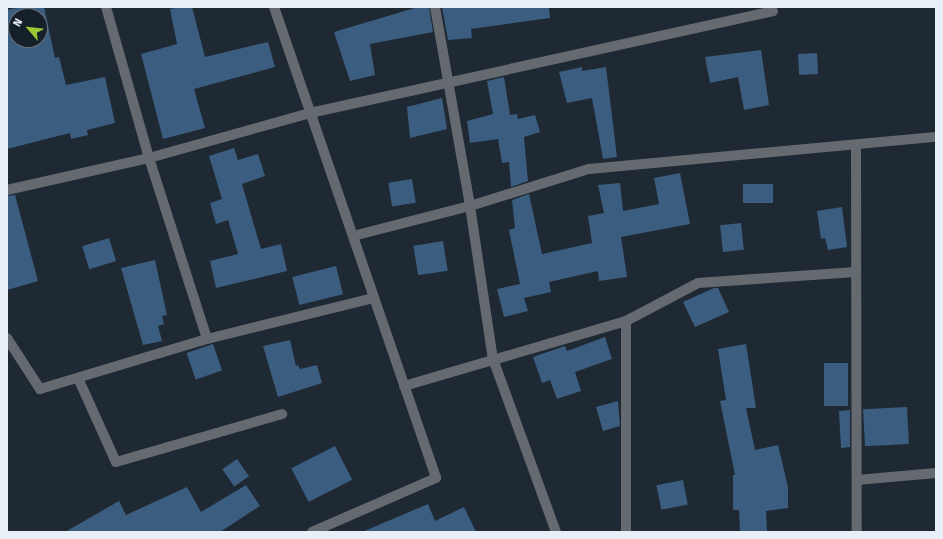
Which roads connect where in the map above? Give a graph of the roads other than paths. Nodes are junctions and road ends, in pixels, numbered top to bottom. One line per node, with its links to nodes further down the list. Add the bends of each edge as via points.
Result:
1 (106, 7): 9 (street)
2 (274, 7): 6 (street)
3 (435, 7): 5 (street)
4 (773, 11): 5 (street)
5 (449, 82): 6 (street); 11 (street)
6 (310, 113): 9 (street); 12 (street)
7 (936, 137): 8 (street)
8 (856, 145): 11 (street, via 589,169); 13 (street)
9 (149, 158): 10 (street); 17 (street)
10 (7, 190)
11 (470, 206): 12 (street); 18 (street)
12 (353, 236): 14 (street)
13 (856, 272): 15 (street, via 698,283); 23 (street)
14 (374, 298): 17 (street); 20 (street)
15 (626, 322): 18 (street); 26 (street)
16 (7, 338): 19 (street, via 40,389)
17 (207, 339): 19 (street)
18 (493, 359): 20 (street); 25 (street)
19 (78, 378): 21 (street, via 116,462)
20 (404, 386): 24 (street, via 436,478)
21 (282, 414)
22 (936, 473): 23 (street)
23 (857, 480): 27 (street)
24 (312, 532)
25 (556, 532)
26 (626, 532)
27 (857, 532)

